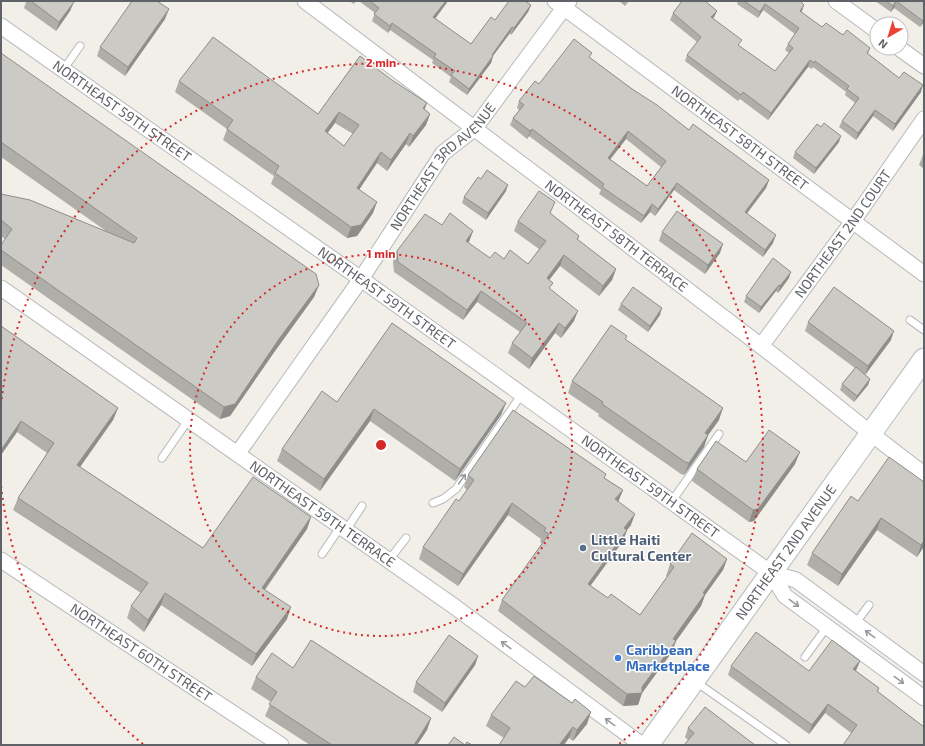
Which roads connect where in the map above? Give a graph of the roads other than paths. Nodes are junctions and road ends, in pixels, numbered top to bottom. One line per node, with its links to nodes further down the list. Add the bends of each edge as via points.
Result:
1 (305, 1): 11 (street, NORTHEAST 58TH TERRACE)
2 (836, 1): 4 (street)
3 (563, 3): 11 (street, NORTHEAST 3RD AVENUE); 12 (street, NORTHEAST 58TH STREET)
4 (869, 25)
5 (1, 26): 9 (street, NORTHEAST 59TH STREET)
6 (80, 46): 9 (lane)
7 (909, 55): 8 (street)
8 (924, 66)
9 (63, 70): 14 (street, NORTHEAST 59TH STREET)
10 (924, 119): 12 (street, NORTHEAST 2ND COURT)
11 (475, 128): 14 (street, NORTHEAST 3RD AVENUE, via 444,153); 18 (street, NORTHEAST 58TH TERRACE)
12 (853, 221): 13 (street, NORTHEAST 58TH STREET); 18 (street, NORTHEAST 2ND COURT)
13 (924, 274)
14 (361, 279): 20 (street, NORTHEAST 59TH STREET); 24 (street, NORTHEAST 3RD AVENUE)
15 (2, 290): 21 (street, NORTHEAST 59TH TERRACE)
16 (910, 320): 17 (lane)
17 (924, 330)
18 (761, 346): 23 (street, NORTHEAST 58TH TERRACE)
19 (924, 359): 23 (main road, NORTHEAST 2ND AVENUE)
20 (522, 394): 27 (street, NORTHEAST 59TH STREET); 28 (lane, one-way to 20, via 443,500 456,489)
21 (189, 419): 24 (street, NORTHEAST 59TH TERRACE); 25 (lane)
22 (719, 434): 27 (lane)
23 (871, 434): 26 (street, NORTHEAST 58TH TERRACE); 35 (main road, NORTHEAST 2ND AVENUE)
24 (238, 453): 30 (street, NORTHEAST 59TH TERRACE)
25 (162, 458)
26 (924, 474)
27 (672, 501): 35 (street, NORTHEAST 59TH STREET)
28 (433, 503)
29 (362, 506): 30 (lane)
30 (343, 528): 32 (lane); 34 (street, NORTHEAST 59TH TERRACE)
31 (406, 538): 34 (lane)
32 (322, 554)
33 (1, 560): 43 (street, NORTHEAST 60TH STREET)
34 (389, 560): 44 (street, NORTHEAST 59TH TERRACE, one-way to 34)
35 (771, 572): 37 (street, NORTHEAST 59TH STREET, via 796,580); 38 (street, NORTHEAST 59TH STREET, one-way to 38, via 785,596); 41 (main road, NORTHEAST 2ND AVENUE)
36 (869, 605): 37 (lane)
37 (855, 624): 40 (street, NORTHEAST 59TH STREET, one-way to 37)
38 (827, 627): 39 (lane); 42 (street, NORTHEAST 59TH STREET, one-way to 42)
39 (805, 657)
40 (924, 674)
41 (694, 681): 45 (main road, NORTHEAST 2ND AVENUE); 46 (lane)
42 (924, 698)
43 (281, 745)
44 (642, 745)
45 (648, 745)
46 (786, 745)

